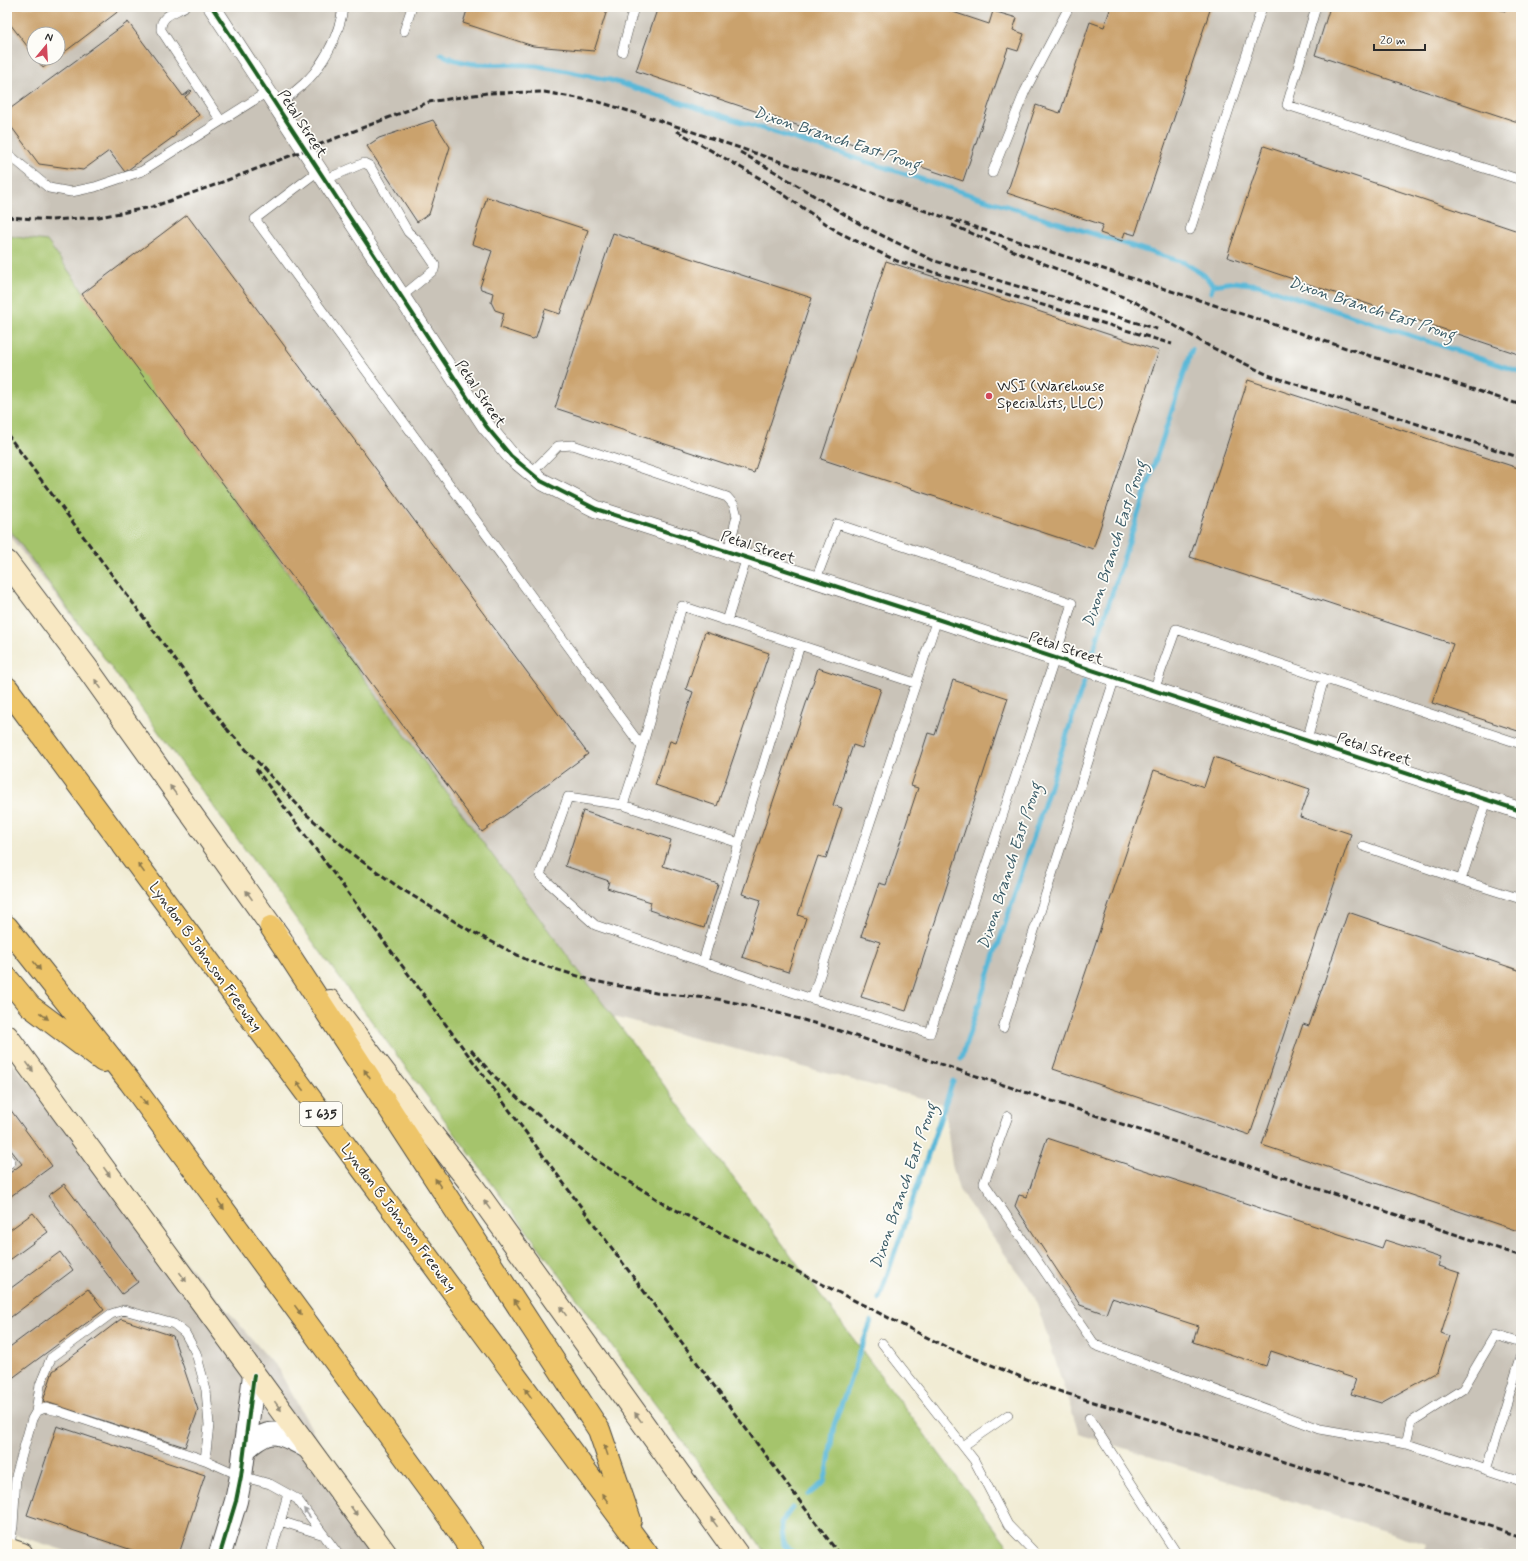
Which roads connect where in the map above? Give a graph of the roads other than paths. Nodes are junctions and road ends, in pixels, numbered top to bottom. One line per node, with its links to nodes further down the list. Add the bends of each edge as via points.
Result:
1 (184, 7): 13 (lane, via 163,19 160,24 161,30)
2 (212, 7): 11 (street, Petal Street)
3 (338, 7): 12 (lane, via 343,8 341,18 333,42 319,67)
4 (412, 7): 9 (lane)
5 (634, 7): 10 (lane)
6 (1069, 7): 15 (lane, via 1025,91)
7 (1262, 7): 18 (lane)
8 (1316, 7): 17 (lane, via 1287,105)
9 (404, 31)
10 (622, 52)
11 (267, 92): 12 (street, Petal Street); 13 (lane)
12 (276, 107): 16 (street, Petal Street)
13 (222, 121): 14 (lane, via 142,171 95,187 71,192 49,188)
14 (7, 153)
15 (992, 173)
16 (321, 175): 19 (street, Petal Street); 19 (lane, via 364,163 370,166 408,232 420,243 435,265 434,270); 36 (lane, via 255,219)
17 (1521, 180)
18 (1190, 230)
19 (401, 296): 20 (street, Petal Street, via 486,426 511,456)
20 (531, 473): 21 (street, Petal Street, via 542,482 596,508); 21 (lane, via 558,446 573,445 727,497 734,504 737,516)
21 (728, 551): 22 (street, Petal Street)
22 (747, 557): 24 (street, Petal Street); 26 (lane)
23 (7, 562): 45 (main road, one-way to 23, via 87,668)
24 (816, 580): 25 (street, Petal Street); 28 (lane, via 836,524 844,526 1072,603)
25 (937, 618): 28 (street, Petal Street); 31 (lane)
26 (727, 621): 27 (lane); 36 (lane, via 682,606)
27 (800, 645): 31 (lane); 40 (lane)
28 (1055, 658): 29 (street, Petal Street); 48 (lane, via 930,1033)
29 (1115, 677): 33 (street, Petal Street); 49 (lane)
30 (1324, 678): 33 (lane, via 1176,629); 34 (lane); 35 (lane)
31 (915, 683): 48 (lane)
32 (7, 688): 73 (highway, Lyndon B Johnson Freeway / I 635, one-way to 32)
33 (1154, 690): 34 (street, Petal Street)
34 (1307, 740): 37 (street, Petal Street)
35 (1521, 744)
36 (642, 747): 38 (lane)
37 (1487, 800): 39 (street, Petal Street); 42 (lane)
38 (623, 805): 40 (lane); 46 (lane, via 568,797 540,875 595,925)
39 (1521, 811)
40 (739, 843): 46 (lane)
41 (1364, 846): 42 (lane)
42 (1461, 880): 43 (lane)
43 (1521, 899)
44 (7, 927): 51 (highway, one-way to 51)
45 (271, 927): 73 (highway, one-way to 45, via 599,1430); 80 (main road, one-way to 45, via 471,1184)
46 (703, 962): 48 (lane)
47 (7, 978): 51 (highway, one-way to 51, via 30,1006)
48 (812, 999)
49 (1002, 1028)
50 (7, 1036): 58 (main road, one-way to 58)
51 (130, 1082): 79 (highway, one-way to 79, via 450,1517)
52 (1008, 1116): 62 (lane, via 984,1183 1095,1345 1320,1429)
53 (7, 1156): 54 (lane, via 11,1162)
54 (7, 1165)
55 (882, 1343): 63 (lane)
56 (1521, 1343): 62 (lane, via 1495,1335 1462,1389 1411,1422)
57 (1521, 1357): 67 (lane)
58 (254, 1375): 64 (main road, one-way to 64); 65 (street)
59 (36, 1412): 66 (lane, via 45,1408 58,1411); 66 (lane, via 40,1385 51,1358 111,1314 124,1310 174,1324 184,1333 196,1353 206,1390 209,1425); 74 (lane, via 16,1476)
60 (1008, 1415): 63 (lane)
61 (1089, 1418): 82 (lane)
62 (1406, 1444): 67 (lane)
63 (964, 1446): 81 (lane, via 1008,1525)
64 (307, 1447): 65 (street, via 284,1434 272,1433 257,1438); 78 (main road, one-way to 78)
65 (244, 1450): 68 (street)
66 (205, 1460): 68 (lane)
67 (1486, 1470): 69 (lane)
68 (241, 1476): 70 (lane, via 270,1484); 75 (street)
69 (1521, 1481)
70 (288, 1494): 71 (lane); 72 (lane, one-way to 70, via 297,1499)
71 (280, 1521): 72 (lane); 76 (lane)
72 (324, 1535): 77 (lane)
73 (642, 1547)
74 (12, 1551)
75 (220, 1554)
76 (271, 1554)
77 (338, 1554)
78 (386, 1554)
79 (474, 1554)
80 (737, 1554)
81 (1036, 1554)
82 (1177, 1554)

